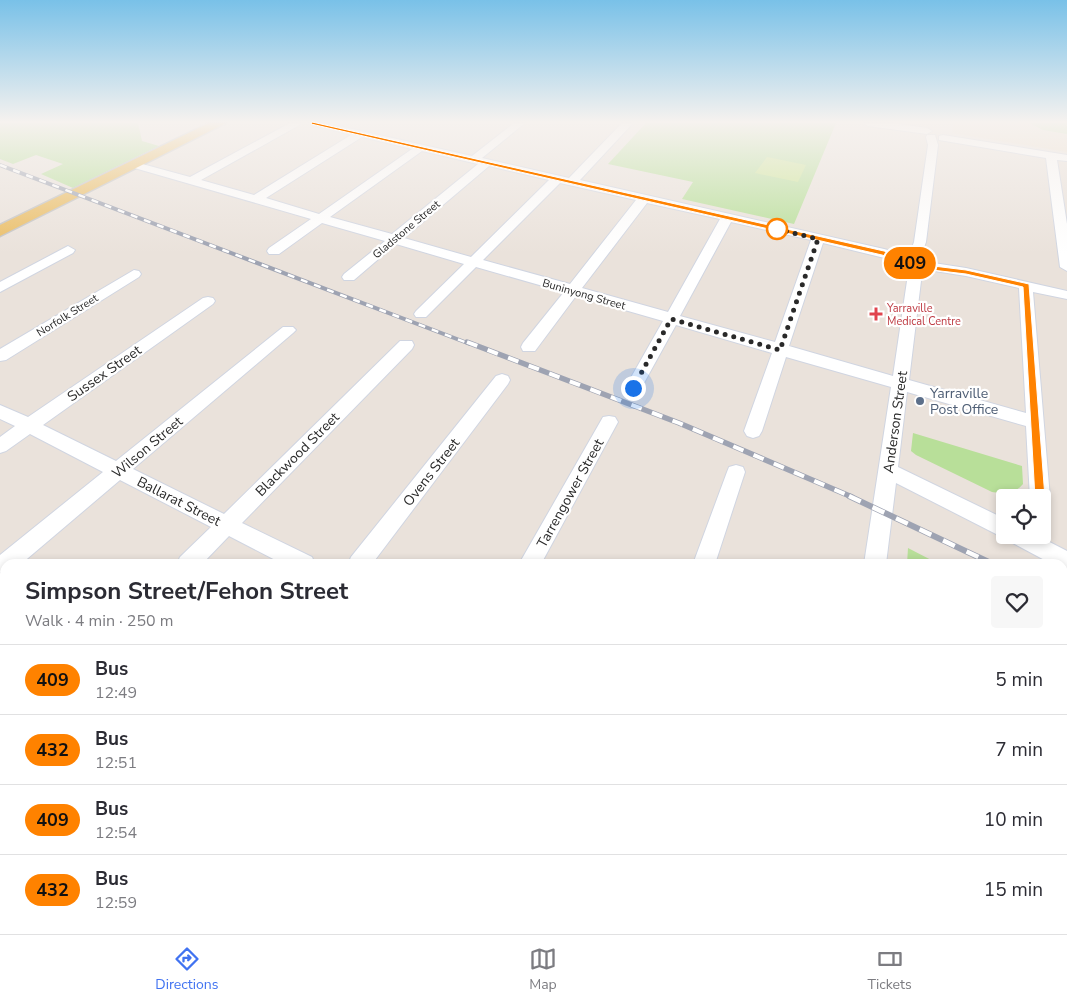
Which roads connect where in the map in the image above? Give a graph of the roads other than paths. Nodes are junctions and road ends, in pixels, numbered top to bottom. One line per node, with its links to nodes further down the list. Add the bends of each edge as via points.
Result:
1 (132, 167): 18 (main road)
2 (141, 167): 12 (street, Buninyong Street)
3 (218, 167): 12 (street)
4 (311, 167): 15 (street)
5 (394, 167): 17 (street)
6 (474, 167): 19 (street, Gladstone Street)
7 (506, 167): 11 (street)
8 (587, 167): 13 (street)
9 (931, 167): 23 (street, Anderson Street)
10 (1053, 167): 25 (street)
11 (558, 178): 13 (street); 24 (street)
12 (191, 181): 15 (street, Buninyong Street)
13 (573, 181): 14 (street)
14 (644, 198): 16 (street); 30 (street)
15 (255, 200): 17 (street, Buninyong Street)
16 (727, 218): 20 (street); 34 (street)
17 (321, 219): 19 (street, Buninyong Street); 22 (street)
18 (0, 231)
19 (394, 239): 24 (street, Buninyong Street); 27 (street, Gladstone Street)
20 (818, 239): 23 (street); 38 (street)
21 (68, 250): 29 (street)
22 (274, 251)
23 (918, 259): 28 (street); 41 (street, Anderson Street)
24 (473, 262): 30 (street, Buninyong Street); 33 (street)
25 (1067, 267)
26 (134, 274): 39 (street, Norfolk Street)
27 (349, 277)
28 (1026, 286): 31 (street); 45 (street)
29 (0, 288)
30 (573, 291): 34 (street, Buninyong Street); 37 (street)
31 (1067, 295)
32 (208, 301): 46 (street, Sussex Street)
33 (421, 314)
34 (671, 319): 38 (street, Buninyong Street); 42 (street)
35 (288, 330): 49 (street, Wilson Street)
36 (406, 345): 54 (street, Blackwood Street)
37 (529, 347)
38 (780, 350): 41 (street, Buninyong Street); 47 (street)
39 (0, 356)
40 (502, 380): 59 (street, Ovens Street)
41 (901, 384): 45 (street, Buninyong Street); 50 (street, Anderson Street)
42 (633, 388)
43 (0, 411): 46 (street, Ballarat Street)
44 (609, 422): 60 (street, Tarrengower Street)
45 (1034, 422): 52 (street)
46 (29, 426): 48 (street, Sussex Street); 49 (street, Ballarat Street)
47 (753, 432)
48 (0, 446)
49 (119, 470): 54 (street, Ballarat Street); 56 (street, Wilson Street)
50 (889, 471): 53 (street); 62 (street, Anderson Street)
51 (736, 472): 61 (street)
52 (1039, 489)
53 (996, 524)
54 (226, 525): 57 (street, Blackwood Street); 58 (street, Ballarat Street)
55 (1045, 544): 63 (street)
56 (11, 559)
57 (193, 559)
58 (294, 559)
59 (363, 559)
60 (533, 559)
61 (706, 559)
62 (876, 559)
63 (1064, 559)

